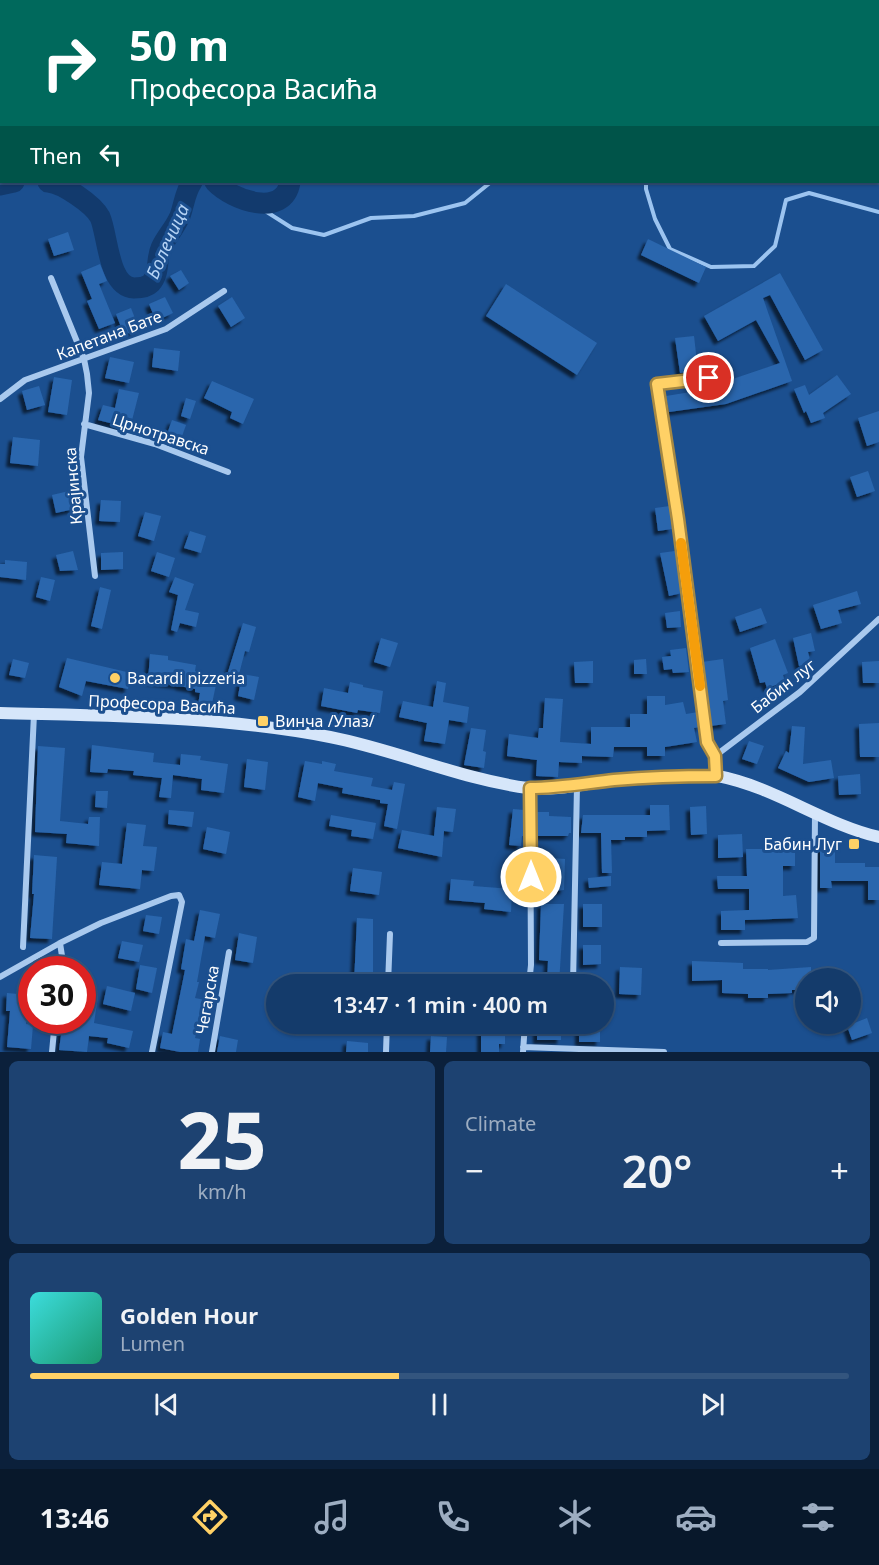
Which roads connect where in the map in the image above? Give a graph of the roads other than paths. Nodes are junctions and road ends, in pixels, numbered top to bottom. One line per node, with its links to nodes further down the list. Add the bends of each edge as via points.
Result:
1 (51, 278): 3 (street, Крајинска)
2 (224, 291): 3 (street, Капетана Бате, via 166,329)
3 (84, 359): 5 (street, Капетана Бате, via 25,380); 6 (street, Крајинска, via 88,393)
4 (709, 378): 12 (street, via 657,384 707,742)
5 (0, 399)
6 (84, 424): 7 (street, Црнотравска, via 155,444); 8 (street, Крајинска, via 81,457)
7 (228, 472)
8 (96, 576)
9 (879, 619): 12 (street, Бабин луг, via 800,692)
10 (0, 713): 11 (street, Професора Васића)
11 (33, 714): 15 (street, Професора Васића, via 196,721 296,731 365,745 472,778); 21 (street)
12 (715, 756): 13 (street)
13 (716, 776): 14 (street, Професора Васића, via 644,778); 16 (street, Професора Васића, via 763,789)
14 (577, 786): 15 (street, Професора Васића); 26 (street)
15 (530, 788): 25 (street)
16 (814, 813): 17 (street, Професора Васића); 19 (street, via 814,938 807,942)
17 (879, 837)
18 (390, 934): 24 (street)
19 (721, 942)
20 (60, 943): 23 (street); 27 (street); 33 (street, via 101,923 179,895 182,902)
21 (23, 947)
22 (230, 952): 34 (street, Чегарска)
23 (62, 956)
24 (388, 974)
25 (530, 974)
26 (573, 974)
27 (0, 977)
28 (54, 1034): 32 (street)
29 (387, 1034): 35 (street)
30 (524, 1034): 31 (street)
31 (523, 1049): 36 (street)
32 (52, 1052)
33 (152, 1052)
34 (212, 1052)
35 (386, 1052)
36 (664, 1052)

